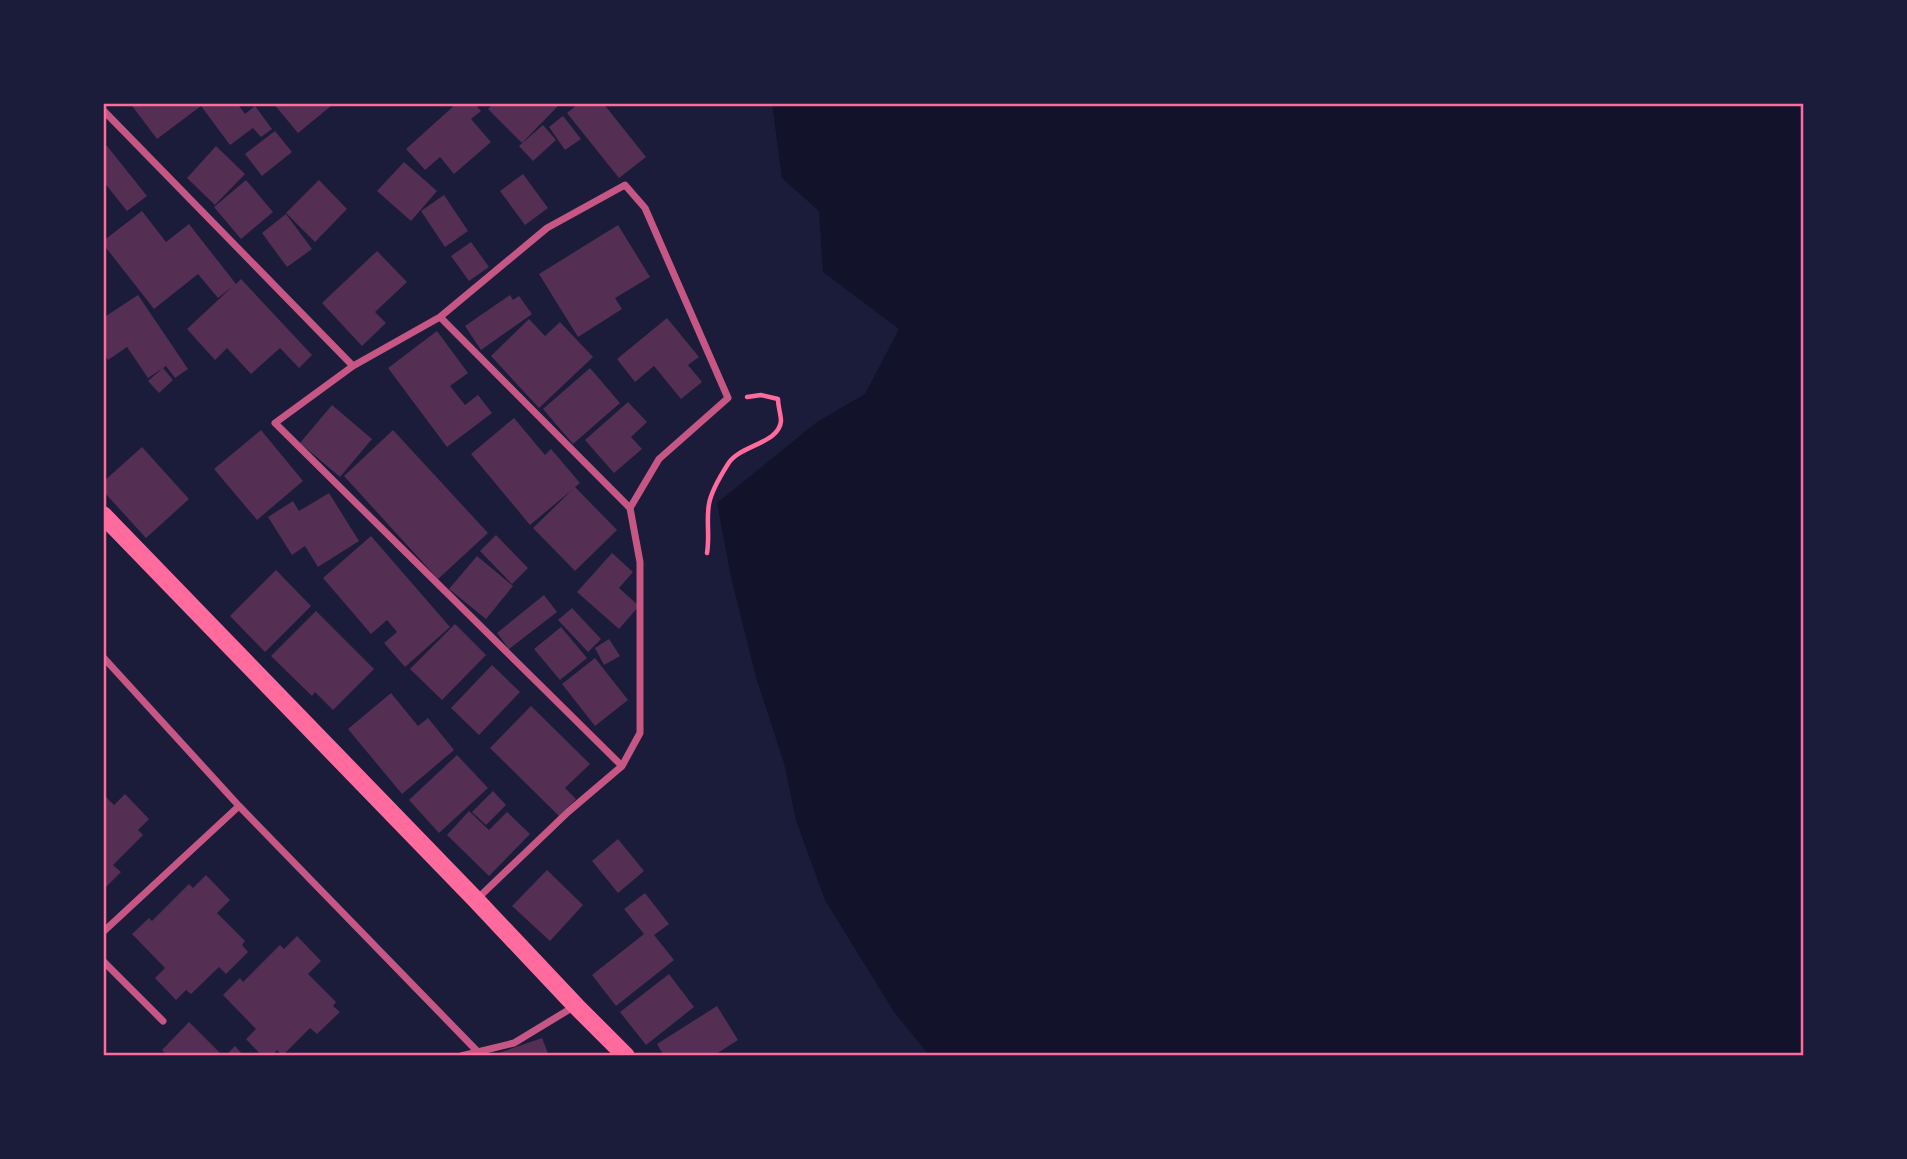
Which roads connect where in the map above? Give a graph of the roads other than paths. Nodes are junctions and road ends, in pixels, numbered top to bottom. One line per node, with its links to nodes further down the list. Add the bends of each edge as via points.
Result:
1 (111, 103): 2 (street)
2 (103, 110): 4 (street)
3 (439, 317): 4 (street); 5 (street); 5 (street, via 547,228 625,185 645,208 729,398 659,459)
4 (353, 366): 8 (street, via 275,423)
5 (631, 508): 8 (street, via 640,562 640,733)
6 (103, 515): 10 (main road)
7 (103, 657): 9 (street)
8 (622, 766): 10 (street)
9 (239, 806): 11 (street); 15 (street)
10 (476, 900): 13 (main road)
11 (103, 932)
12 (103, 961): 14 (street)
13 (576, 1006): 15 (street, via 514,1043); 17 (main road)
14 (163, 1021)
15 (478, 1052): 16 (street)
16 (461, 1056)
17 (626, 1056)

